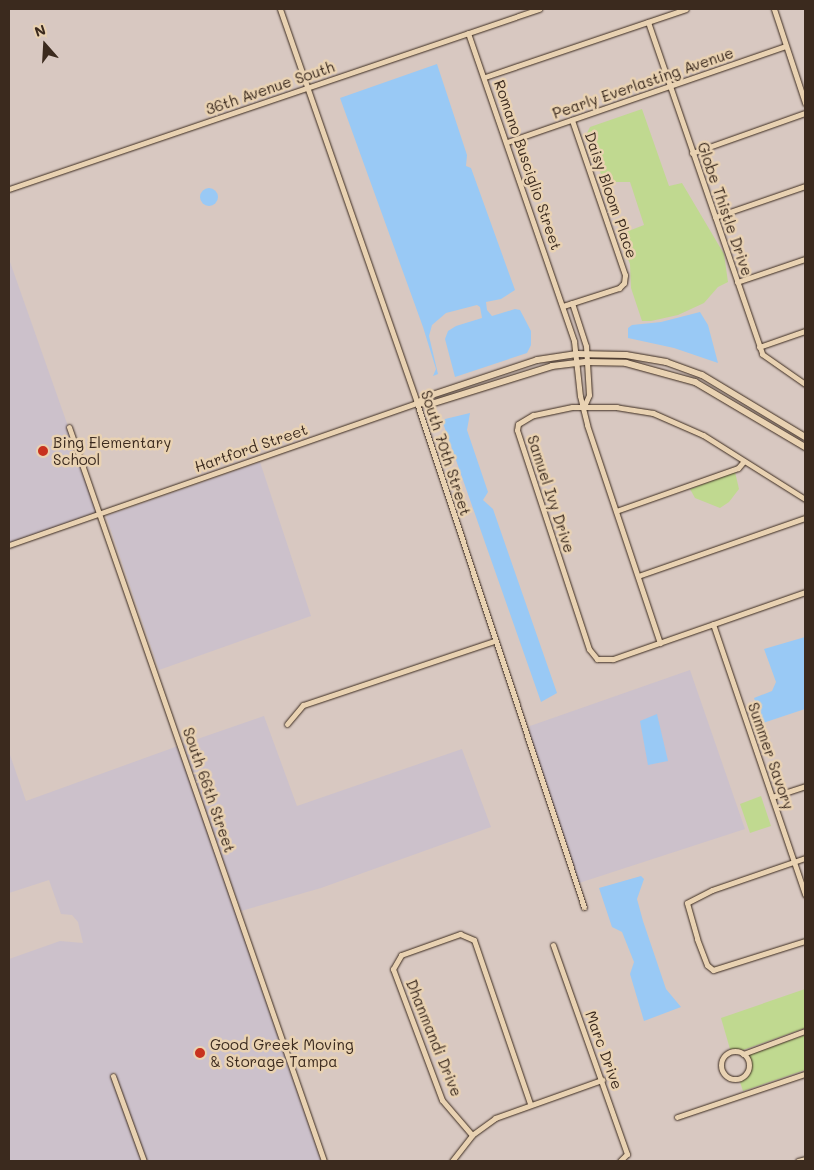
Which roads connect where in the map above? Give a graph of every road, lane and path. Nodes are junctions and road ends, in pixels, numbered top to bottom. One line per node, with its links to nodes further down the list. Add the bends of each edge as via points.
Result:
1 (280, 9): 10 (street, South 70th Street)
2 (539, 9): 6 (street, 36th Avenue South)
3 (686, 9): 5 (street)
4 (774, 9): 7 (street)
5 (648, 22): 8 (street); 9 (street, Globe Thistle Drive)
6 (468, 33): 8 (street, Romano Busciglio Street); 10 (street, 36th Avenue South)
7 (786, 46): 9 (street, Pearly Everlasting Avenue); 11 (street)
8 (484, 77): 14 (street, Romano Busciglio Street)
9 (670, 87): 13 (street, Pearly Everlasting Avenue); 15 (street, Globe Thistle Drive)
10 (308, 88): 17 (street, 36th Avenue South); 30 (street, South 70th Street)
11 (805, 102)
12 (805, 113): 15 (street)
13 (572, 120): 14 (street, Pearly Everlasting Avenue); 21 (street, Daisy Bloom Place, via 625,275 619,288)
14 (507, 142): 22 (street, Romano Busciglio Street)
15 (692, 153): 18 (street, Globe Thistle Drive)
16 (805, 186): 18 (street)
17 (9, 189)
18 (714, 216): 20 (street, Globe Thistle Drive)
19 (805, 259): 20 (street)
20 (736, 282): 24 (street, Globe Thistle Drive)
21 (572, 303): 22 (street); 25 (street, Romano Busciglio Street)
22 (563, 306): 26 (street, Romano Busciglio Street)
23 (805, 331): 24 (street)
24 (759, 347): 29 (street, Globe Thistle Drive, via 766,360)
25 (587, 353): 26 (street); 28 (street, Romano Busciglio Street); 33 (street, via 637,356 683,368 730,390)
26 (577, 354): 27 (street, Romano Busciglio Street); 30 (street, via 526,363)
27 (578, 362): 28 (street); 30 (street, via 524,372 432,404); 31 (street, Romano Busciglio Street, via 580,396)
28 (587, 362): 31 (street, Romano Busciglio Street, via 589,395); 34 (street, via 643,366 688,379 724,396)
29 (805, 384)
30 (417, 403): 38 (street, Hartford Street); 44 (street, South 70th Street)
31 (584, 406): 35 (street, Samuel Ivy Drive, via 617,407 661,416 694,430); 37 (street, Romano Busciglio Street, via 587,425); 45 (street, Samuel Ivy Drive, via 524,419 517,430 519,440 593,655 603,660 613,659)
32 (69, 427): 38 (street, South 66th Street)
33 (805, 437)
34 (805, 447)
35 (744, 461): 36 (street, Samuel Ivy Drive); 37 (street, via 738,468)
36 (805, 499)
37 (616, 511): 41 (street, Romano Busciglio Street)
38 (100, 514): 40 (street, Hartford Street); 65 (street, South 66th Street)
39 (805, 518): 41 (street)
40 (9, 545)
41 (638, 576): 45 (street, Romano Busciglio Street)
42 (805, 592): 43 (street, Samuel Ivy Drive)
43 (713, 624): 45 (street, Samuel Ivy Drive); 48 (street, Summer Savory)
44 (494, 641): 46 (street, via 303,704); 52 (street, South 70th Street)
45 (660, 643)
46 (287, 724)
47 (805, 786): 48 (street)
48 (772, 797): 50 (street, Summer Savory)
49 (805, 858): 50 (street)
50 (794, 862): 51 (street, Summer Savory); 53 (street, via 692,898 687,903 688,911 707,966 712,970)
51 (805, 895)
52 (584, 907)
53 (805, 940)
54 (553, 945): 59 (street, Marc Drive)
55 (805, 1031): 56 (street)
56 (743, 1054): 56 (street, via 730,1052 723,1058 721,1067 725,1075 738,1079 746,1074 749,1066)
57 (805, 1074): 61 (street)
58 (113, 1076): 64 (street)
59 (602, 1080): 60 (street); 67 (street, Marc Drive, via 627,1154)
60 (530, 1104): 62 (street, via 495,1118); 62 (street, Dhanmandi Drive, via 474,940 460,934 401,955 393,969 442,1100)
61 (677, 1117)
62 (472, 1135): 66 (street)
63 (805, 1159): 68 (street)
64 (144, 1161)
65 (324, 1161)
66 (452, 1161)
67 (620, 1161)
68 (798, 1161)

